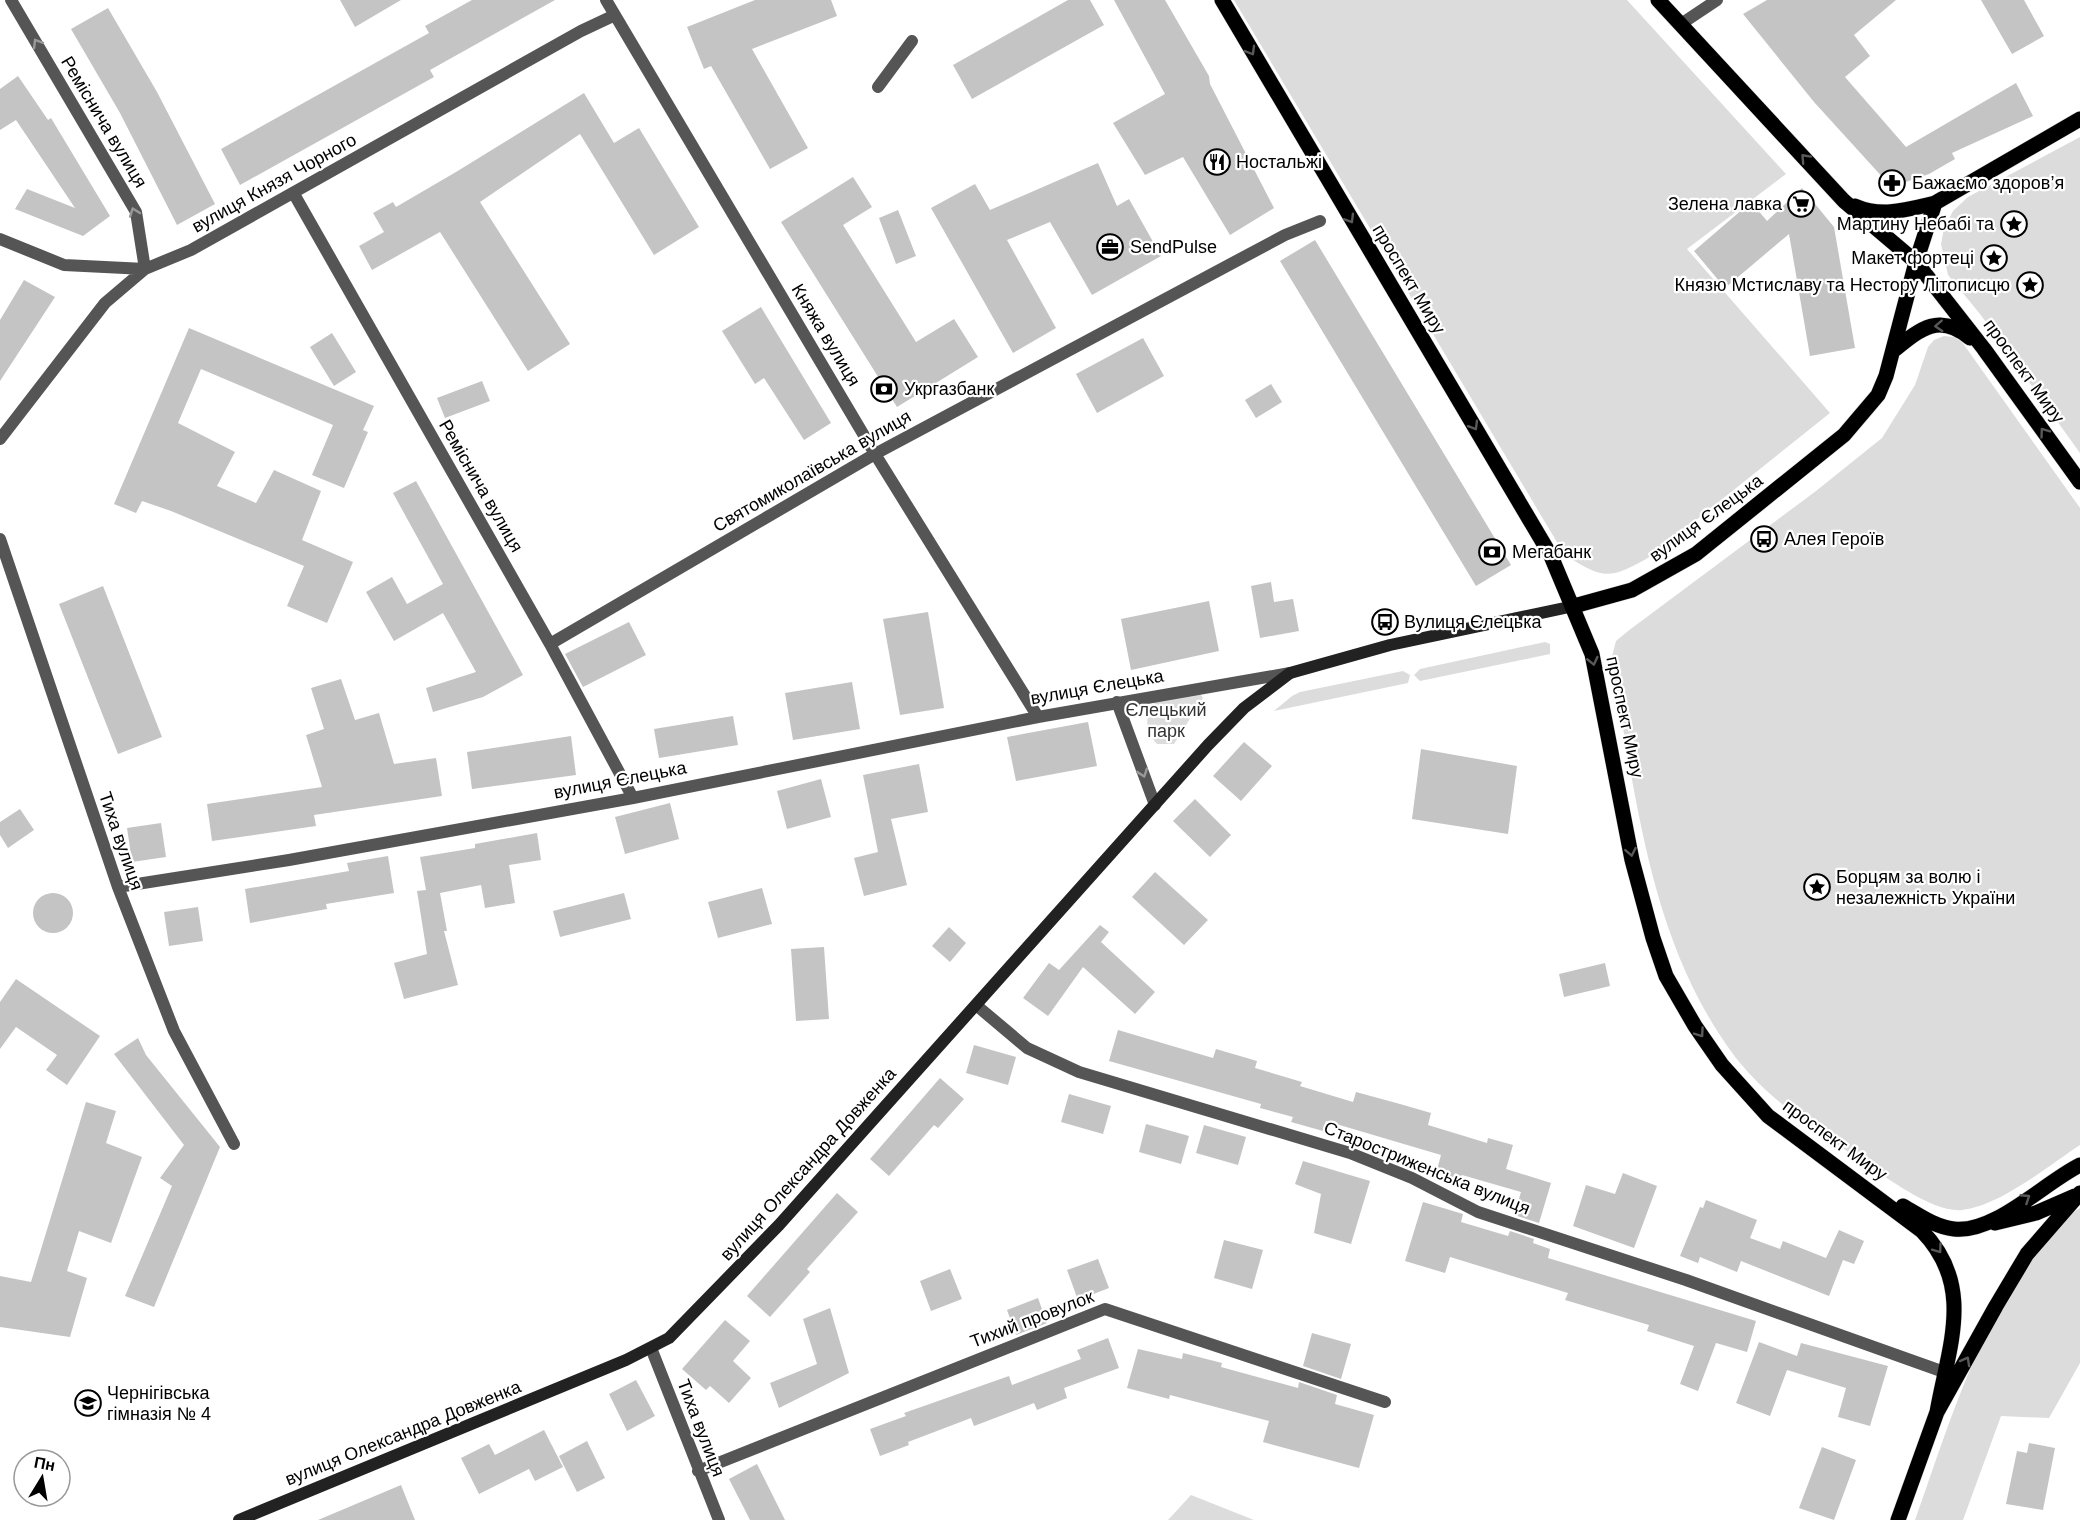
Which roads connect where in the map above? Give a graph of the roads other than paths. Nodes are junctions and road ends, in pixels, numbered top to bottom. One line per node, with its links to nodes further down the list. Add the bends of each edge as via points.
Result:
1 (11, 0): 17 (street, Реміснича вулиця, one-way to 1, via 136,212)
2 (606, 0): 6 (street, Княжа вулиця)
3 (1222, 0): 24 (main road, проспект Миру, one-way to 24, via 1551,556)
4 (1658, 0): 7 (main road, проспект Миру)
5 (1717, 0): 7 (street)
6 (615, 15): 11 (street, вулиця Князя Чорного); 21 (street, Княжа вулиця)
7 (1681, 24): 12 (main road, проспект Миру, one-way to 7)
8 (912, 41): 9 (street)
9 (878, 87)
10 (2080, 119): 13 (main road)
11 (294, 194): 17 (street, вулиця Князя Чорного, via 191,250); 25 (street, Реміснича вулиця)
12 (1844, 201): 13 (main road, via 1864,210 1887,213); 16 (main road, проспект Миру)
13 (1935, 203): 16 (main road, вулиця Єлецька)
14 (1320, 221): 21 (street, Святомиколаївська вулиця, via 1286,235)
15 (0, 238): 17 (street, via 64,265)
16 (1916, 262): 18 (main road, проспект Миру); 19 (main road, вулиця Єлецька)
17 (145, 269): 20 (street, вулиця Князя Чорного, via 105,303)
18 (1984, 349): 19 (main road, one-way to 19, via 1959,328 1944,324 1927,327); 22 (main road, проспект Миру, one-way to 18)
19 (1893, 351): 24 (main road, вулиця Єлецька, via 1878,395 1844,435 1800,472 1696,554 1659,577 1632,590)
20 (0, 439)
21 (875, 454): 25 (street, Святомиколаївська вулиця); 28 (street, Княжа вулиця)
22 (2080, 482)
23 (0, 539): 31 (street, Тиха вулиця)
24 (1574, 606): 26 (main road, вулиця Єлецька, via 1390,645); 35 (main road, проспект Миру, one-way to 35, via 1592,654 1632,860 1666,976 1722,1065 1755,1102 1810,1149)
25 (550, 644): 29 (street, Реміснича вулиця)
26 (1290, 673): 27 (street, вулиця Єлецька); 30 (main road, вулиця Олександра Довженка, via 1244,708)
27 (1117, 702): 28 (street, вулиця Єлецька); 30 (street, one-way to 30)
28 (1038, 717): 29 (street, вулиця Єлецька)
29 (633, 798): 31 (street, вулиця Єлецька)
30 (1155, 805): 32 (main road, вулиця Олександра Довженка)
31 (118, 887): 33 (street, Тиха вулиця, via 174,1031)
32 (976, 1005): 38 (main road, вулиця Олександра Довженка, via 779,1225 669,1338); 39 (street, Старостриженська вулиця, via 1027,1048 1079,1072 1350,1153 1412,1178 1478,1212 1686,1280)
33 (234, 1144)
34 (2080, 1165): 37 (main road, one-way to 34)
35 (1861, 1183): 37 (main road, via 1936,1225 1953,1229); 39 (main road, проспект Миру, one-way to 39, via 1922,1231 1939,1248 1947,1264 1955,1304)
36 (2080, 1193): 37 (main road, via 2036,1213); 41 (main road, проспект Миру, one-way to 36, via 2027,1254)
37 (1982, 1226)
38 (651, 1348): 42 (street, Тиха вулиця); 43 (main road, вулиця Олександра Довженка)
39 (1944, 1372): 41 (main road, проспект Миру)
40 (1385, 1402): 42 (street, Тихий провулок, via 1105,1309)
41 (1937, 1412): 45 (main road, проспект Миру)
42 (698, 1471): 44 (street, Тиха вулиця)
43 (239, 1520)
44 (718, 1520)
45 (1898, 1520)

